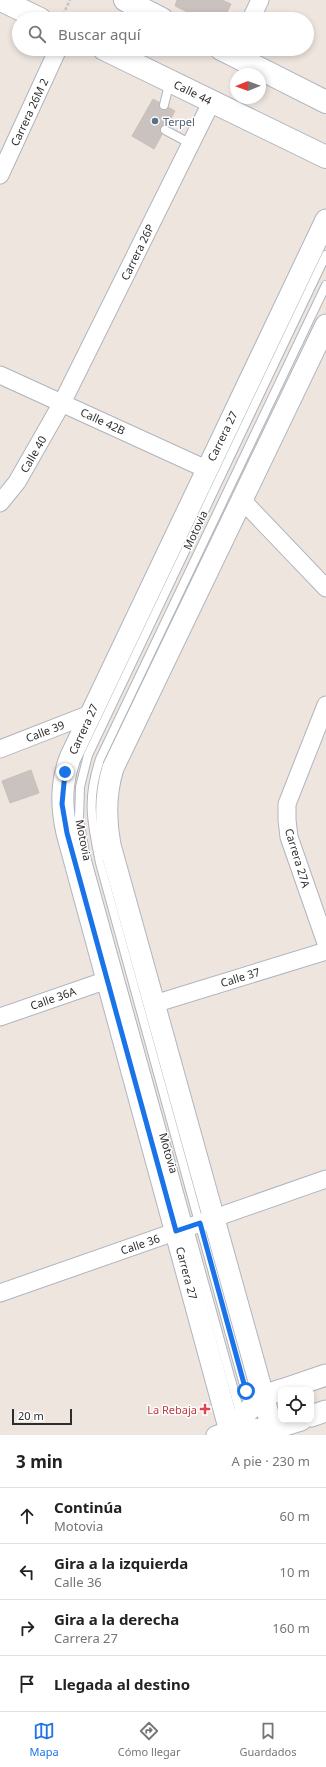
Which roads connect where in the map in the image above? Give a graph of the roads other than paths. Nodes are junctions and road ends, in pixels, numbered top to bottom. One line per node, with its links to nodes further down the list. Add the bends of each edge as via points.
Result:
1 (1, 0): 4 (main road)
2 (125, 0): 5 (main road)
3 (260, 0): 6 (street)
4 (26, 12)
5 (148, 12)
6 (254, 12)
7 (55, 56): 17 (street, Carrera 26M 2)
8 (118, 56): 10 (main road, Calle 44)
9 (239, 56): 12 (main road)
10 (170, 81): 11 (main road, Calle 44); 13 (lane)
11 (212, 101): 15 (street, Carrera 26P); 16 (main road, Calle 44)
12 (326, 102)
13 (164, 106)
14 (164, 130): 15 (lane)
15 (191, 144): 23 (street, Carrera 26P)
16 (326, 157)
17 (0, 175)
18 (326, 220): 24 (street, Carrera 27)
19 (326, 256): 37 (lane, Motovia, via 88,755 80,787 79,819 85,853)
20 (326, 285): 37 (lane, Motovia, via 100,759 91,797 91,817 102,870)
21 (326, 325): 25 (street, Carrera 27)
22 (0, 375): 23 (street, Calle 42B)
23 (62, 403): 24 (street, Calle 42B); 26 (street, Calle 40, via 17,482)
24 (206, 468): 29 (street, Carrera 27)
25 (242, 500): 27 (street); 34 (street, Carrera 27, via 113,768 108,789 106,807 110,845)
26 (0, 503)
27 (326, 588)
28 (326, 705): 31 (street, Carrera 27A, via 292,787 286,820)
29 (90, 714): 30 (street, Calle 39); 33 (street, Carrera 27, via 70,758 63,782 62,804 67,833)
30 (0, 749)
31 (326, 943)
32 (326, 951): 34 (street, Calle 37)
33 (107, 980): 35 (street, Calle 36A); 37 (street, Carrera 27)
34 (154, 1004): 37 (street, Carrera 27)
35 (0, 1017)
36 (326, 1179): 37 (street, Calle 36)
37 (195, 1225): 38 (street, Calle 36); 43 (street, Carrera 27); 43 (street, Carrera 27)
38 (0, 1293)
39 (326, 1375): 43 (street)
40 (326, 1411): 41 (street)
41 (314, 1415)
42 (278, 1420): 43 (street)
43 (253, 1421)

